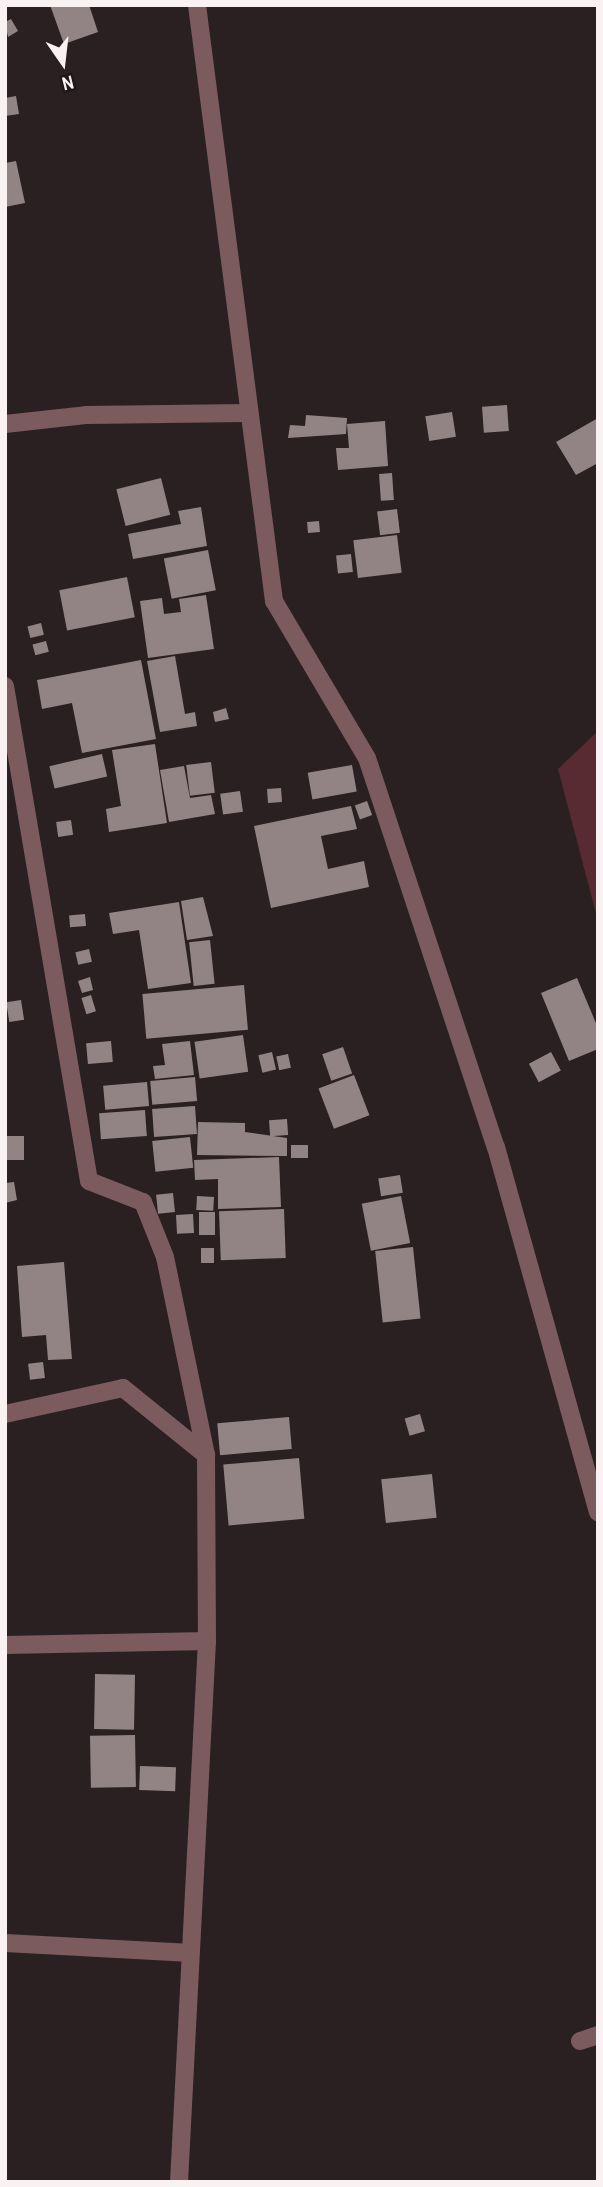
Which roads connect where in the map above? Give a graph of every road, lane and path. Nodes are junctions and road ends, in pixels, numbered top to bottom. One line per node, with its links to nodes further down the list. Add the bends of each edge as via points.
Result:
1 (197, 5): 2 (street)
2 (246, 413): 3 (street, via 86,415); 7 (street, via 274,601 367,758 496,1147)
3 (5, 424)
4 (5, 687): 6 (street, via 89,1181 143,1202 164,1258)
5 (5, 1413): 6 (street, via 123,1388)
6 (206, 1455): 8 (street)
7 (598, 1512)
8 (207, 1641): 9 (street); 11 (street)
9 (5, 1645)
10 (5, 1943): 11 (street)
11 (187, 1953): 14 (street)
12 (598, 2035): 13 (street)
13 (580, 2041)
14 (179, 2182)

